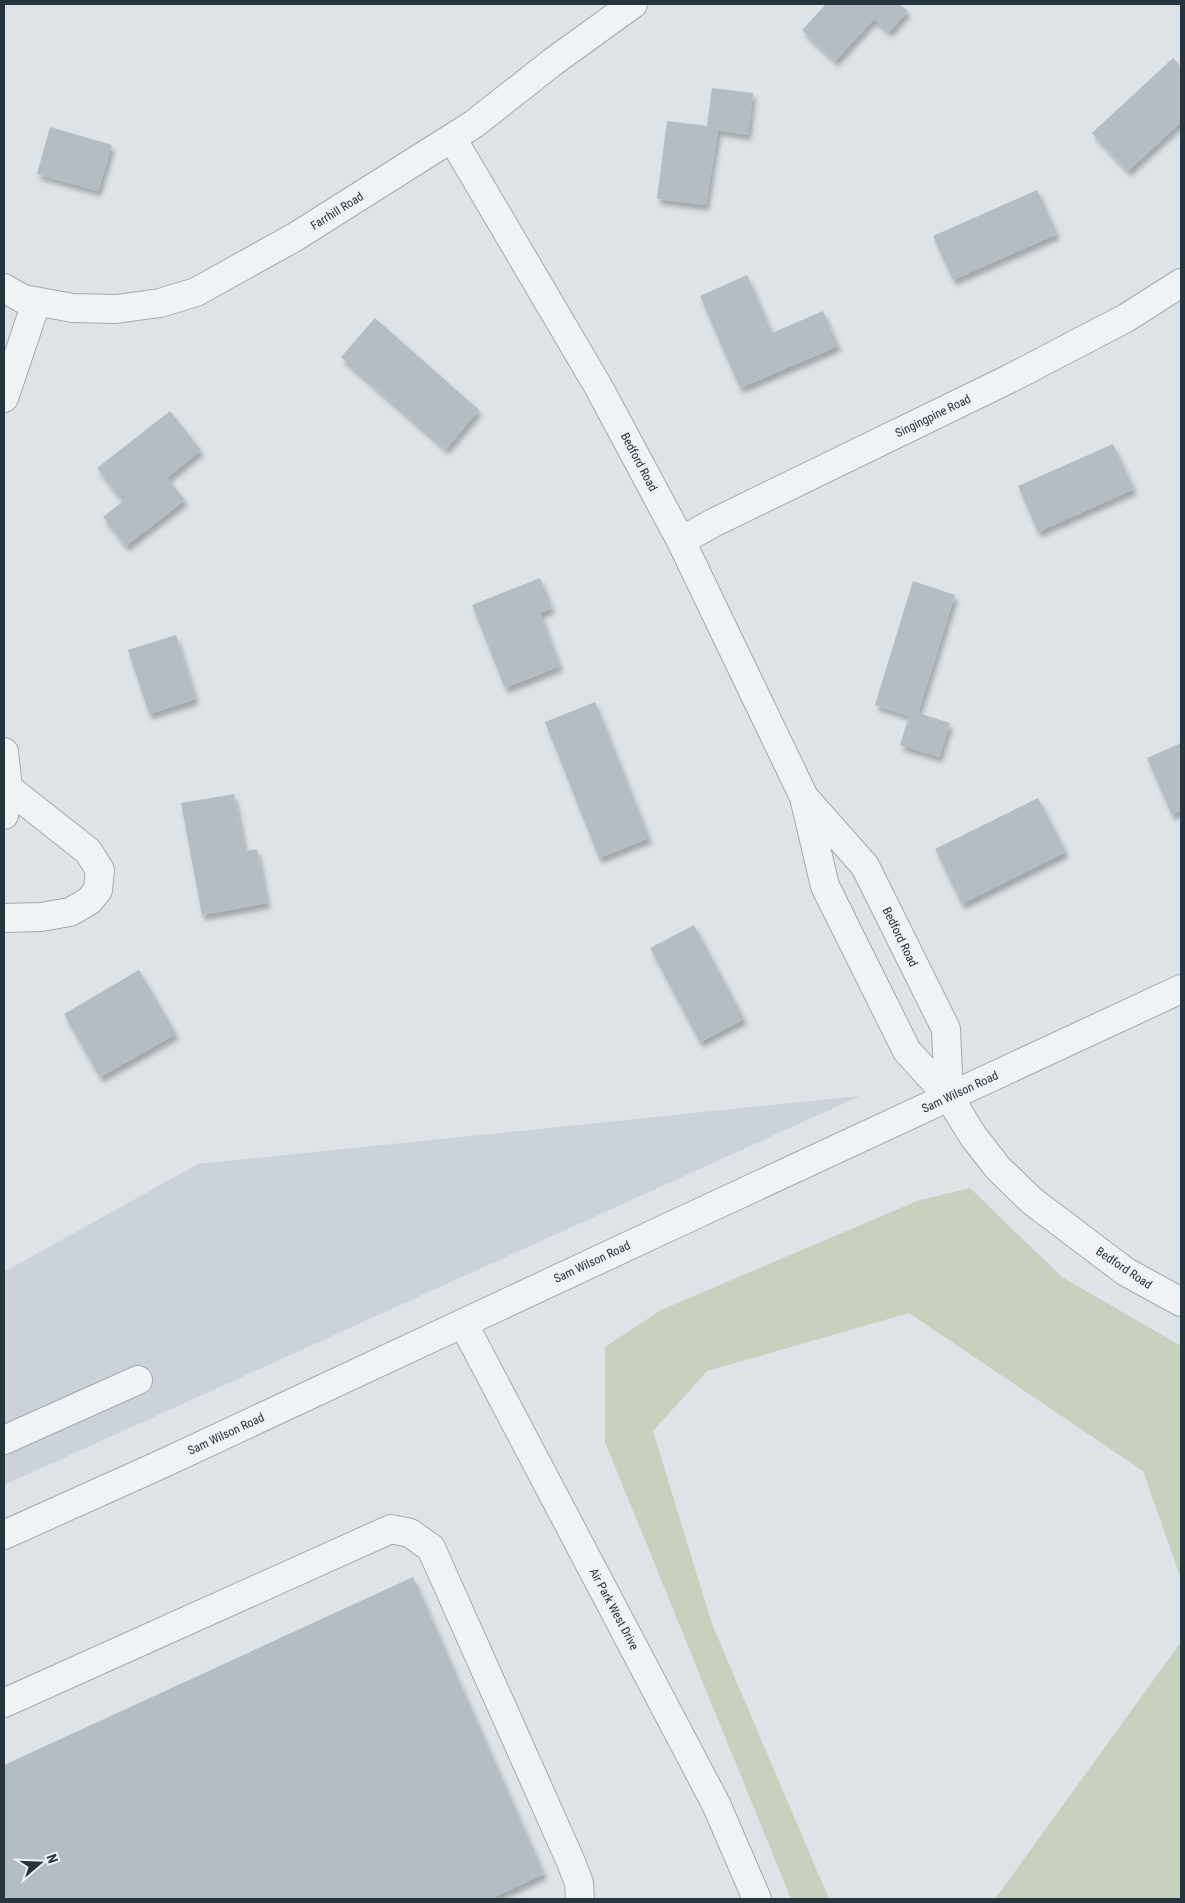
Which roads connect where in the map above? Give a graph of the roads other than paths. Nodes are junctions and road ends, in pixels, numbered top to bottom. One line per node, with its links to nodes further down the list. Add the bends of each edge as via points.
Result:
1 (633, 4): 2 (street, Farrhill Road)
2 (603, 13): 3 (street, Farrhill Road, via 554,61)
3 (452, 138): 6 (street, Farrhill Road, via 295,237 196,292 160,303 116,309); 8 (street, Bedford Road, via 598,386)
4 (1181, 283): 8 (street, Singingpine Road, via 1126,318)
5 (4, 288): 6 (street, Farrhill Road)
6 (36, 303): 7 (street)
7 (4, 398)
8 (681, 541): 10 (street, Bedford Road)
9 (4, 752): 11 (street)
10 (804, 798): 14 (street, Bedford Road, via 824,886 907,1051); 14 (street, Bedford Road, via 866,866 942,1020 946,1029)
11 (6, 802): 12 (street, via 88,851 100,870 98,890 89,901 70,912)
12 (4, 918)
13 (1181, 989): 14 (street, Sam Wilson Road)
14 (949, 1097): 15 (street, Bedford Road, via 998,1168 1032,1201 1126,1272); 16 (street, Sam Wilson Road)
15 (1181, 1302)
16 (463, 1323): 19 (street, Sam Wilson Road); 22 (street, Air Park West Drive, via 716,1804)
17 (138, 1380): 18 (street)
18 (4, 1440)
19 (4, 1535)
20 (4, 1703): 21 (street, via 391,1529 410,1533 431,1548 571,1862 579,1883)
21 (580, 1899)
22 (757, 1899)

